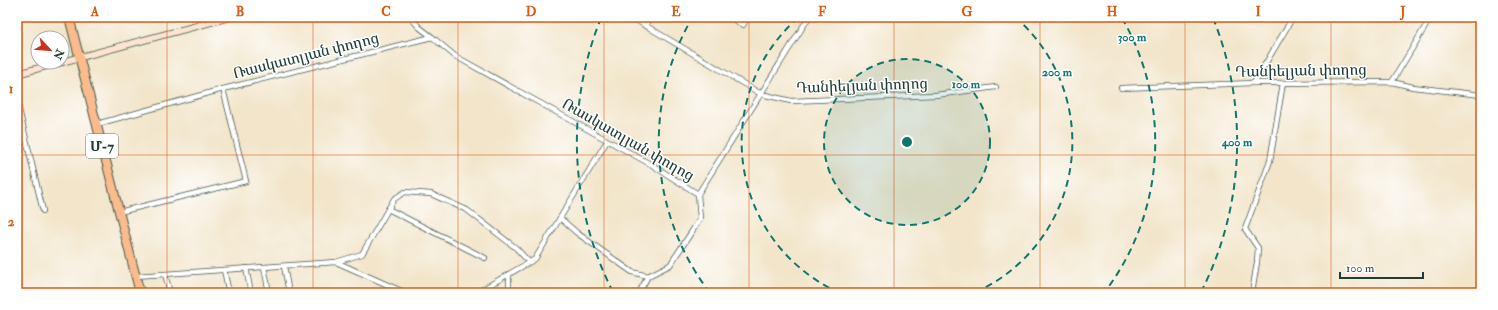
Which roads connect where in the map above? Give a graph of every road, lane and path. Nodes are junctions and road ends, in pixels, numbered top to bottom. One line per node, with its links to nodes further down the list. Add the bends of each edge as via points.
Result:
1 (69, 17): 13 (highway, Մ-7)
2 (230, 17): 13 (main road)
3 (410, 17): 12 (street)
4 (630, 17): 11 (street, Դանիելյան փողոց)
5 (650, 17): 11 (street)
6 (730, 17): 7 (street, via 743,25)
7 (748, 17)
8 (809, 17): 23 (street)
9 (1294, 17): 18 (street)
10 (1430, 17): 17 (street)
11 (645, 26): 23 (street, Դանիելյան փողոց)
12 (432, 37): 22 (street, Ռասկատլյան փողոց); 27 (street, Ռասկատլյան փողոց, via 455,56)
13 (79, 58): 14 (main road); 26 (highway, Մ-7)
14 (70, 60)
15 (32, 70): 16 (main road)
16 (17, 74)
17 (1392, 82): 19 (street, Դանիելյան փողոց); 24 (street, Դանիելյան փողոց)
18 (1254, 83): 19 (street, Դանիելյան փողոց); 21 (street, Դանիելյան փողոց)
19 (1283, 83): 54 (street, via 1270,162 1245,229 1258,248)
20 (996, 87): 23 (street, Դանիելյան փողոց, via 936,96 791,101)
21 (1121, 88)
22 (223, 89): 26 (street, Ռասկատլյան փողոց); 31 (street, via 246,181)
23 (761, 94): 28 (street)
24 (1481, 95)
25 (17, 101): 30 (street)
26 (96, 124): 31 (highway, Մ-7)
27 (608, 141): 28 (street, Ռասկատլյան փողոց); 32 (street)
28 (698, 194): 43 (street, via 700,219 670,265)
29 (388, 209): 33 (street); 34 (street, via 362,254); 35 (street, via 394,199 405,192 431,194 467,210 516,248)
30 (43, 211)
31 (119, 212): 42 (highway, Մ-7)
32 (560, 218): 35 (street, via 535,259); 43 (street, via 632,272)
33 (485, 258)
34 (336, 262): 36 (street); 50 (street)
35 (529, 262): 41 (street)
36 (284, 266): 37 (street); 49 (street)
37 (264, 267): 38 (street); 48 (street)
38 (246, 268): 39 (street); 47 (street)
39 (224, 270): 40 (street); 46 (street)
40 (165, 274): 42 (street); 45 (street)
41 (509, 274): 51 (street); 52 (street)
42 (136, 276): 44 (highway, Մ-7)
43 (648, 276): 53 (street)
44 (140, 293)
45 (170, 293)
46 (229, 293)
47 (251, 293)
48 (270, 293)
49 (289, 293)
50 (406, 293)
51 (476, 293)
52 (509, 293)
53 (639, 293)
54 (1252, 293)

